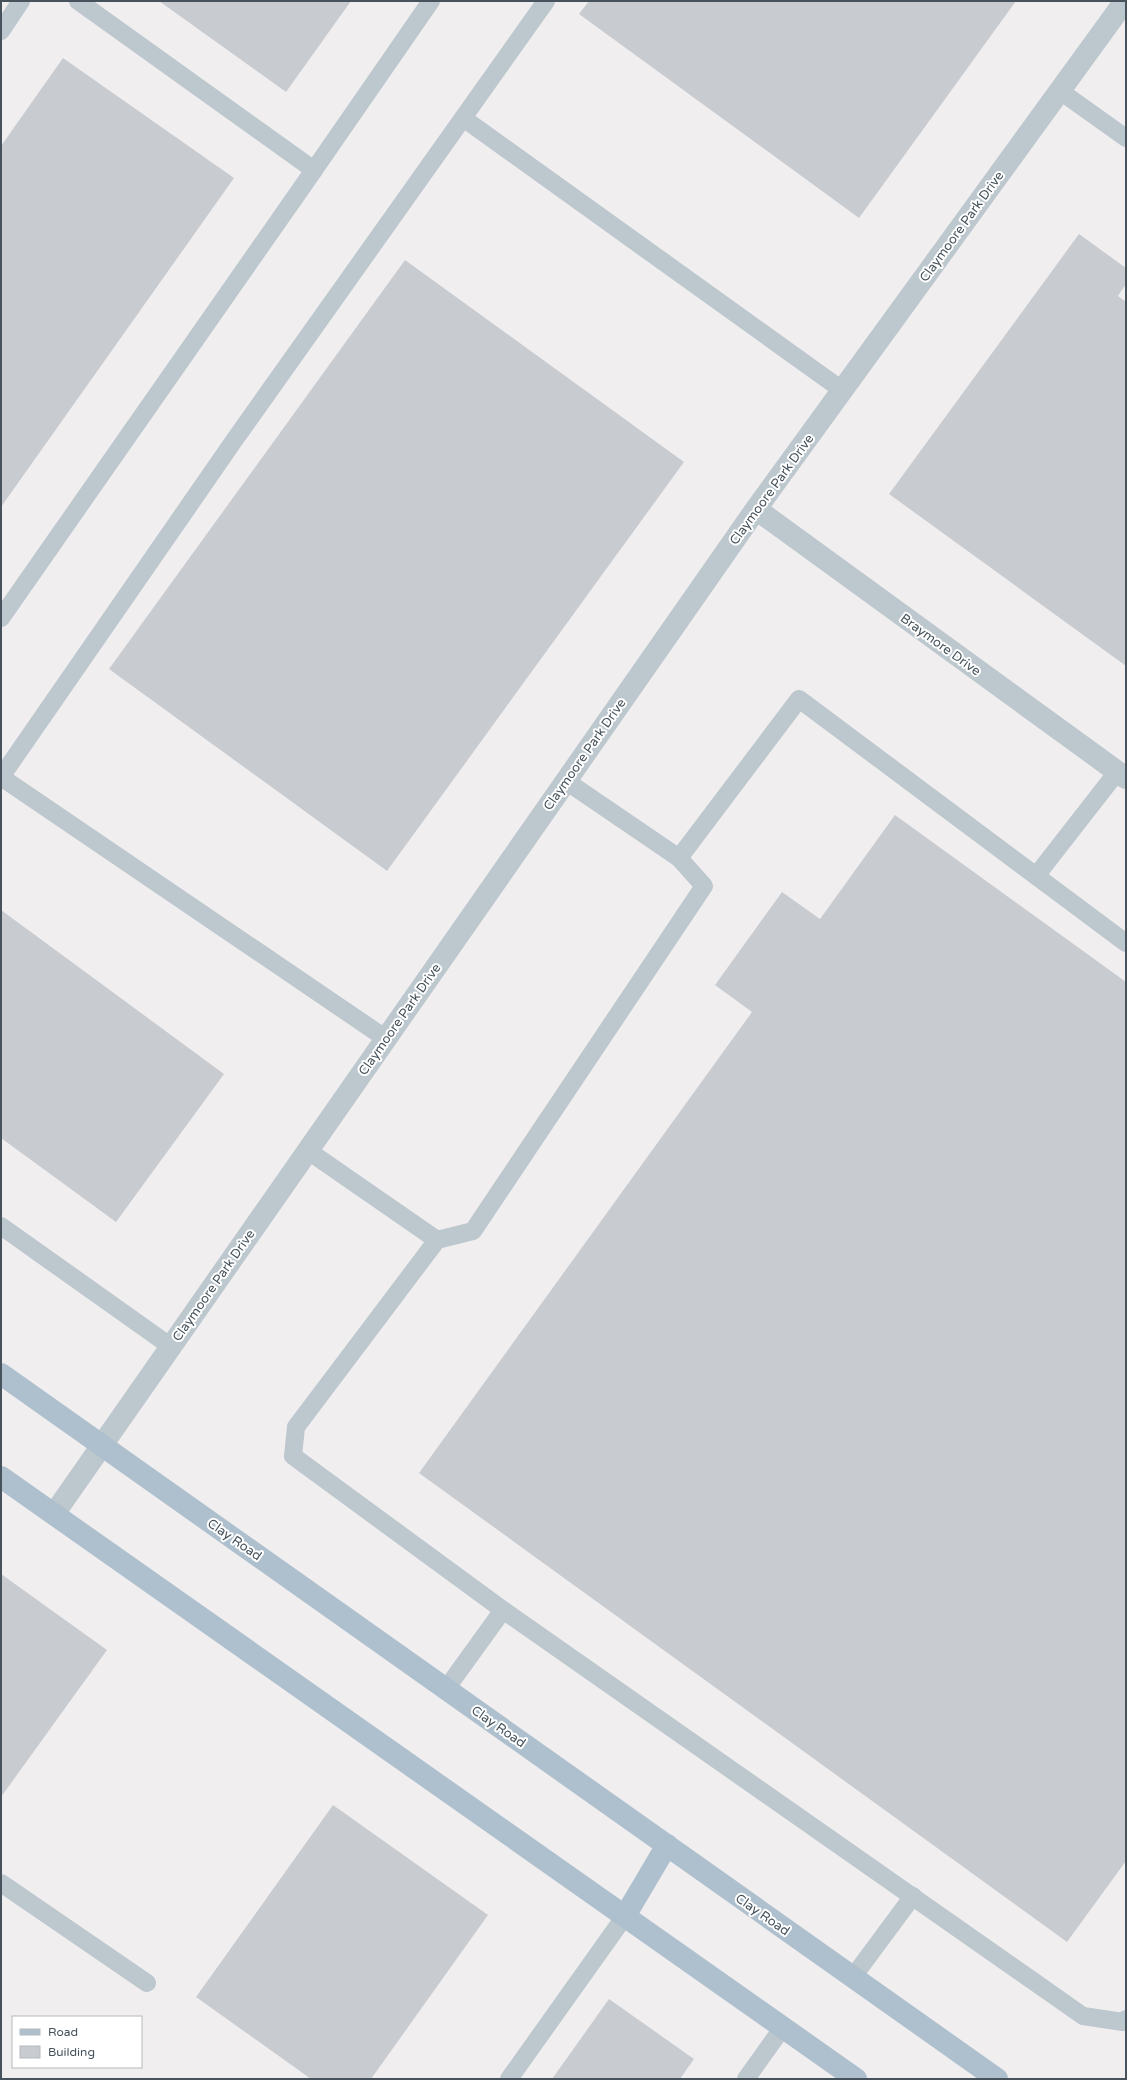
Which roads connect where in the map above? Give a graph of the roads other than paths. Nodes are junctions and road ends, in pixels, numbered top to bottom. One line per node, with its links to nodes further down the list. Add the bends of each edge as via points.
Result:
1 (21, 1): 6 (lane)
2 (78, 1): 10 (lane)
3 (431, 1): 10 (lane)
4 (546, 1): 8 (lane)
5 (1125, 1): 7 (street, Claymoore Park Drive)
6 (1, 31)
7 (1060, 90): 9 (lane); 11 (street, Claymoore Park Drive)
8 (463, 118): 11 (lane); 19 (lane, via 233,442 2,777)
9 (1126, 138)
10 (314, 170): 13 (lane)
11 (842, 390): 12 (street, Claymoore Park Drive)
12 (756, 509): 14 (street, Braymore Drive); 15 (street, Claymoore Park Drive)
13 (1, 618)
14 (1122, 775): 17 (lane)
15 (566, 781): 16 (lane); 19 (street, Claymoore Park Drive)
16 (679, 858): 17 (lane, via 799,699); 22 (lane, via 704,886 474,1231)
17 (1036, 876): 18 (lane)
18 (1126, 943)
19 (385, 1038): 20 (street, Claymoore Park Drive)
20 (307, 1150): 22 (lane); 23 (street, Claymoore Park Drive)
21 (1, 1226): 23 (lane)
22 (437, 1240): 28 (lane, via 296,1427 293,1456)
23 (170, 1346): 25 (street, Claymoore Park Drive)
24 (1, 1374): 25 (main road, Clay Road)
25 (101, 1444): 27 (street, Claymoore Park Drive); 29 (main road, Clay Road)
26 (1, 1477): 27 (main road)
27 (54, 1514): 33 (main road)
28 (503, 1610): 29 (lane); 32 (lane)
29 (446, 1689): 30 (main road, Clay Road)
30 (667, 1845): 33 (main road); 34 (main road, Clay Road)
31 (1, 1883): 35 (lane)
32 (912, 1896): 34 (lane); 36 (lane, via 1083,2016 1124,2022)
33 (625, 1916): 37 (main road); 38 (lane)
34 (853, 1978): 41 (main road, Clay Road)
35 (147, 1983)
36 (1126, 2019)
37 (783, 2028): 39 (lane); 40 (main road)
38 (509, 2079)
39 (746, 2079)
40 (856, 2079)
41 (997, 2079)

